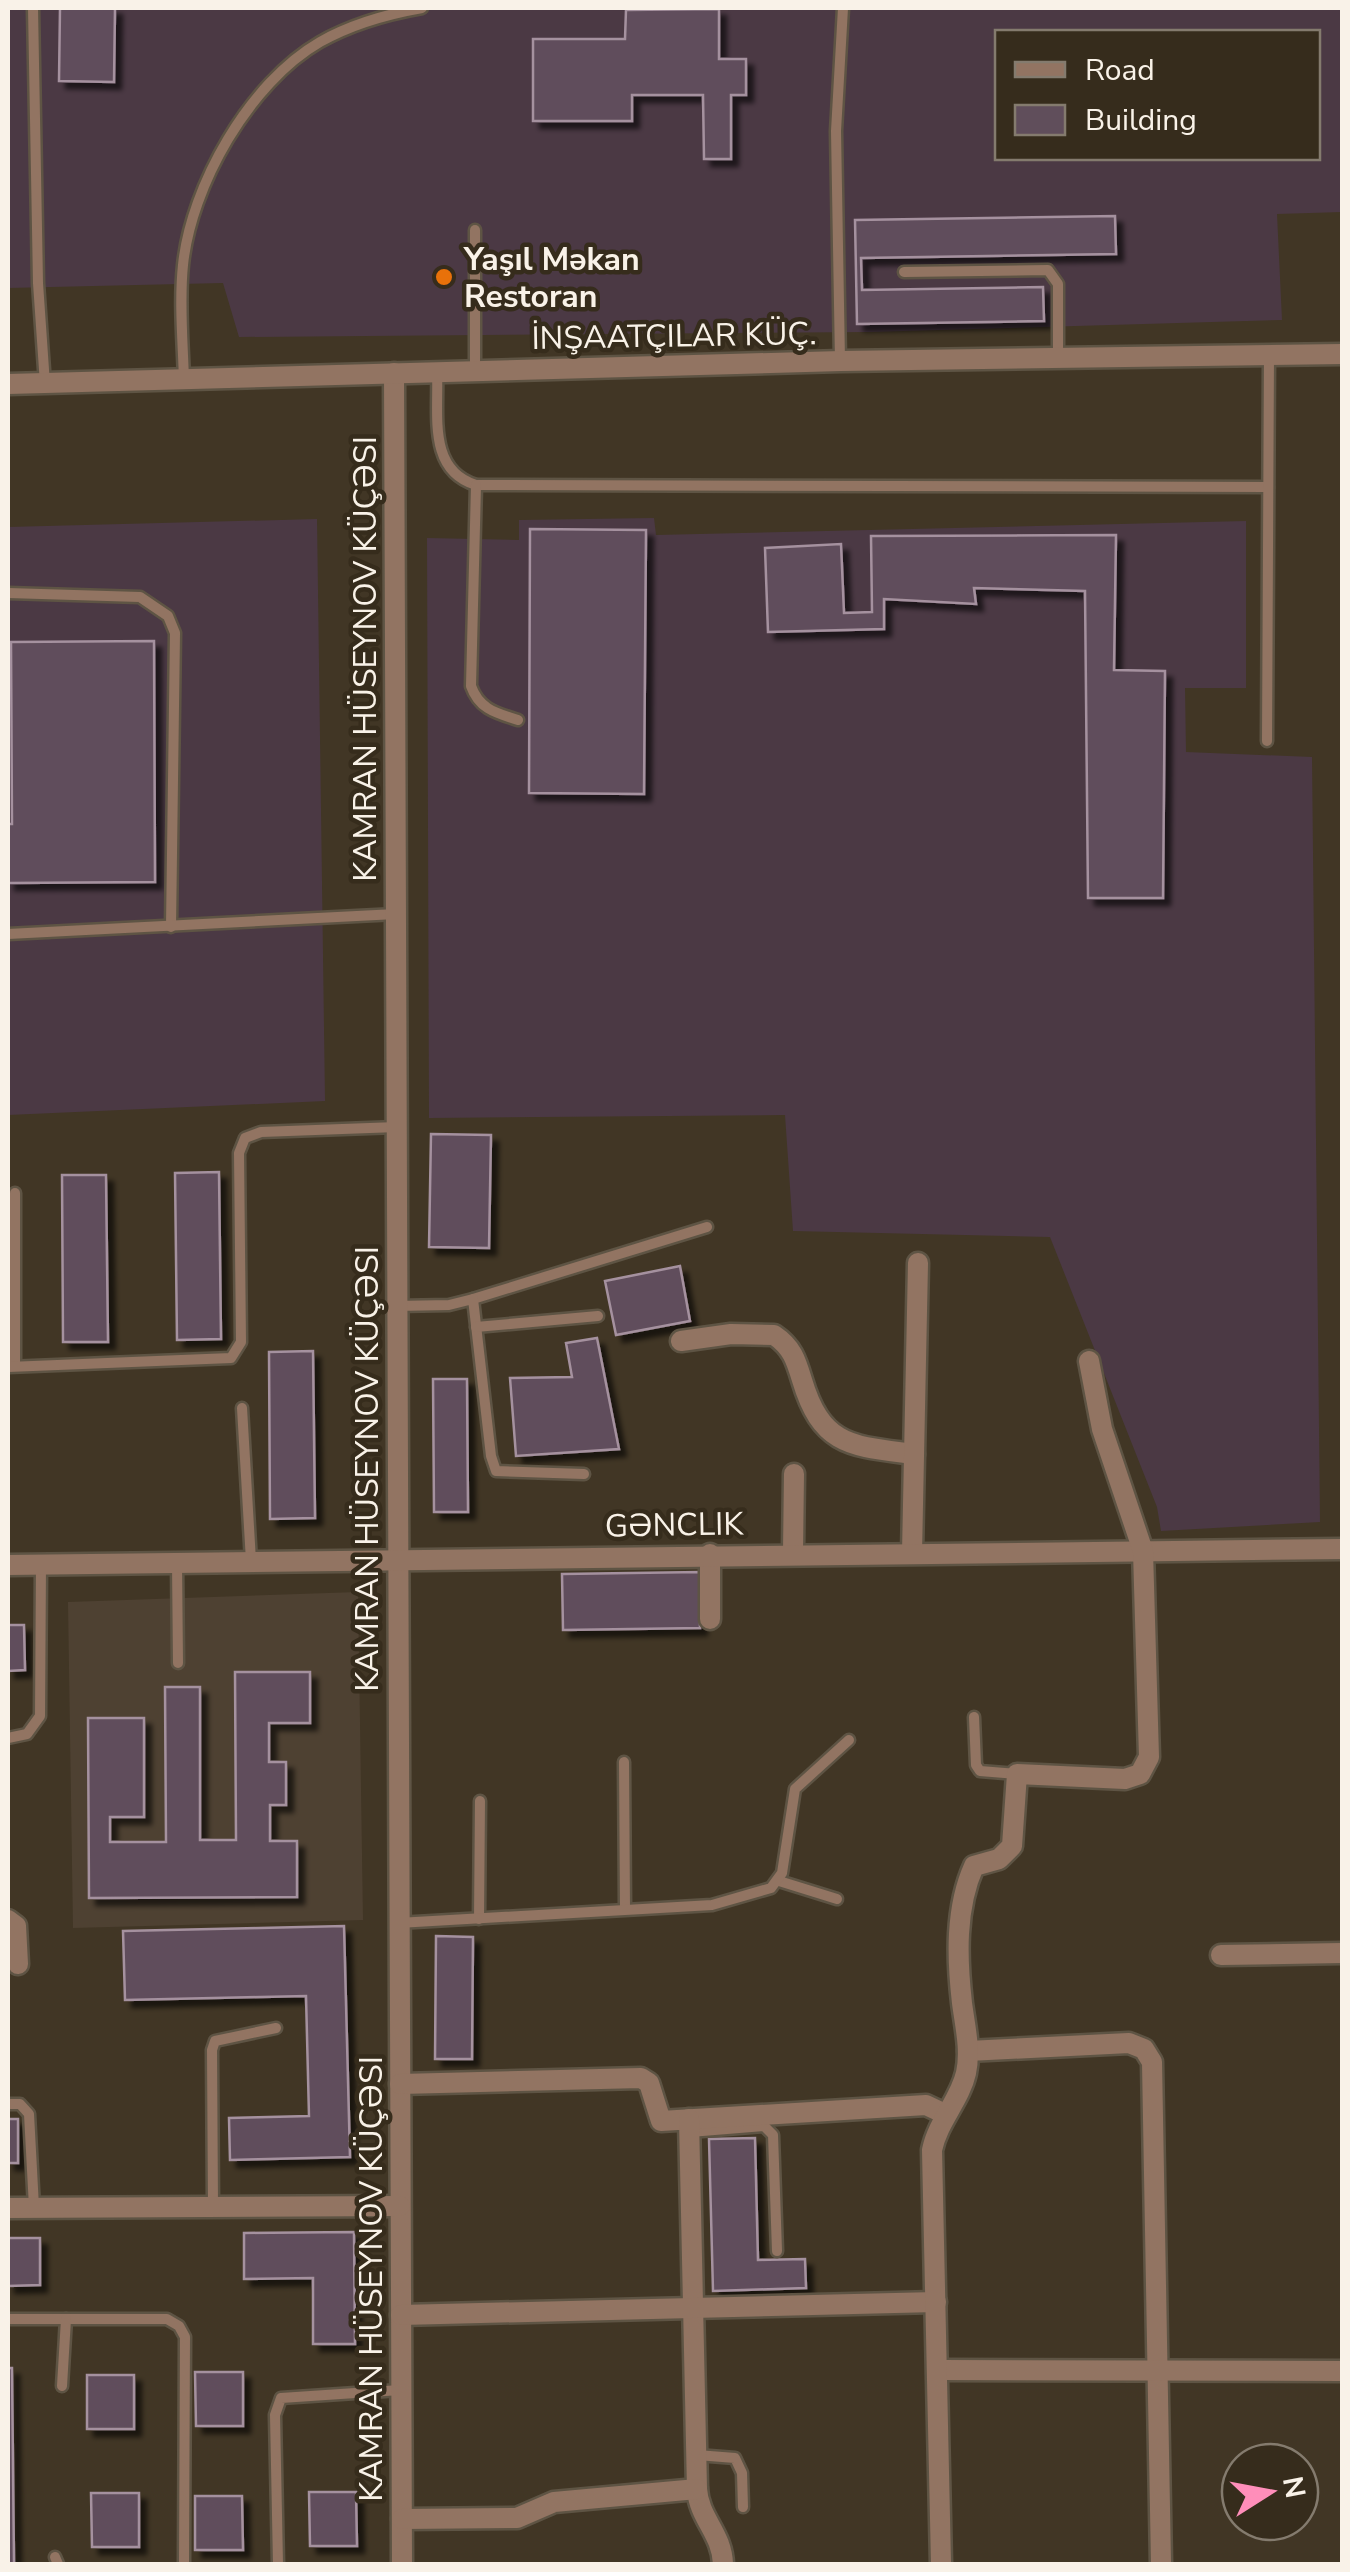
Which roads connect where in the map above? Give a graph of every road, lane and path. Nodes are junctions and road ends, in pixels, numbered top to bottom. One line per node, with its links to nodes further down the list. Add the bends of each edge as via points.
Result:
1 (33, 8): 15 (lane)
2 (422, 8): 13 (lane, via 316,44 259,98 228,140 189,228 182,268)
3 (843, 8): 9 (lane, via 836,131)
4 (476, 230): 10 (lane)
5 (904, 272): 8 (lane, via 1048,270 1058,284)
6 (1342, 354): 7 (street)
7 (1269, 355): 8 (street); 17 (lane)
8 (1058, 358): 9 (street)
9 (840, 362): 10 (street)
10 (476, 370): 12 (street)
11 (394, 372): 12 (street); 13 (street); 21 (street, KAMRAN HÜSEYNOV KÜÇƏSI)
12 (437, 372): 16 (lane, via 440,455 458,480)
13 (184, 381): 15 (street)
14 (8, 384): 15 (street)
15 (45, 384)
16 (476, 485): 17 (lane); 19 (lane, via 471,686 490,711)
17 (1268, 488): 20 (lane)
18 (8, 593): 22 (lane, via 140,597 168,616 174,632)
19 (518, 720)
20 (1267, 741)
21 (396, 914): 22 (lane); 24 (street, KAMRAN HÜSEYNOV KÜÇƏSI)
22 (172, 927): 23 (lane)
23 (8, 934)
24 (396, 1127): 29 (street, KAMRAN HÜSEYNOV KÜÇƏSI); 34 (lane, via 245,1138 241,1342 232,1358)
25 (15, 1193): 34 (lane)
26 (707, 1227): 28 (lane)
27 (918, 1264): 36 (street)
28 (473, 1299): 29 (lane); 31 (lane)
29 (395, 1306): 44 (street, KAMRAN HÜSEYNOV KÜÇƏSI)
30 (598, 1316): 31 (lane)
31 (476, 1328): 37 (lane, via 496,1470)
32 (680, 1341): 36 (street, via 774,1335 796,1358 807,1397 831,1435 855,1446)
33 (1089, 1360): 41 (street, via 1102,1429)
34 (11, 1366)
35 (242, 1408): 45 (lane)
36 (914, 1454): 42 (street)
37 (584, 1474)
38 (794, 1474): 40 (street)
39 (1342, 1548): 41 (street, GƏNCLIK)
40 (793, 1552): 42 (street, GƏNCLIK); 43 (street, GƏNCLIK)
41 (1143, 1552): 42 (street, GƏNCLIK); 55 (street, via 1146,1767 1125,1779)
42 (912, 1553)
43 (710, 1554): 44 (street, GƏNCLIK); 49 (street)
44 (397, 1560): 45 (street, GƏNCLIK); 62 (street, KAMRAN HÜSEYNOV KÜÇƏSI)
45 (251, 1561): 46 (street, GƏNCLIK)
46 (177, 1562): 47 (street, GƏNCLIK); 50 (lane)
47 (40, 1565): 48 (street, GƏNCLIK); 52 (lane, via 40,1716 27,1734)
48 (8, 1566)
49 (710, 1620)
50 (178, 1662)
51 (974, 1717): 55 (lane, via 980,1771)
52 (8, 1738)
53 (849, 1740): 57 (lane, via 795,1789)
54 (624, 1762): 59 (lane)
55 (1016, 1774): 67 (street, via 1012,1846 1008,1854 974,1866 964,1896 958,1948)
56 (480, 1800): 60 (lane)
57 (779, 1881): 58 (lane); 59 (lane, via 725,1903)
58 (837, 1899)
59 (625, 1908): 60 (lane)
60 (479, 1919): 62 (lane)
61 (8, 1920): 65 (street, via 16,1926)
62 (398, 1923): 68 (street, KAMRAN HÜSEYNOV KÜÇƏSI)
63 (1342, 1953): 64 (street)
64 (1220, 1956)
65 (18, 1964)
66 (276, 2028): 73 (lane, via 215,2041)
67 (968, 2050): 70 (street, via 966,2075); 84 (street, via 1129,2042 1152,2062)
68 (400, 2084): 71 (street, via 641,2078 661,2121); 72 (street, KAMRAN HÜSEYNOV KÜÇƏSI)
69 (8, 2104): 75 (lane, via 20,2104 29,2114)
70 (945, 2114): 71 (street, via 926,2105); 77 (street, via 932,2150)
71 (689, 2126): 76 (lane, via 764,2126 774,2135); 78 (street)
72 (400, 2206): 73 (street); 79 (street, KAMRAN HÜSEYNOV KÜÇƏSI)
73 (213, 2207): 75 (street)
74 (8, 2208): 75 (street)
75 (34, 2208)
76 (777, 2251)
77 (936, 2302): 78 (street); 82 (street)
78 (694, 2308): 79 (street); 87 (street)
79 (402, 2315): 86 (street, KAMRAN HÜSEYNOV KÜÇƏSI)
80 (8, 2319): 81 (lane)
81 (66, 2319): 85 (lane); 91 (lane, via 167,2319 185,2337)
82 (940, 2370): 84 (street); 95 (street)
83 (1342, 2372): 84 (street)
84 (1158, 2374): 96 (street)
85 (62, 2386)
86 (402, 2390): 90 (street, KAMRAN HÜSEYNOV KÜÇƏSI); 92 (lane, via 281,2398 274,2415)
87 (696, 2455): 88 (street); 89 (lane, via 735,2458)
88 (697, 2489): 90 (street, via 554,2502 517,2518); 94 (street, via 701,2514 720,2539)
89 (743, 2507)
90 (402, 2520): 93 (street, KAMRAN HÜSEYNOV KÜÇƏSI)
91 (184, 2564)
92 (278, 2564)
93 (402, 2564)
94 (723, 2564)
95 (942, 2564)
96 (1162, 2564)

